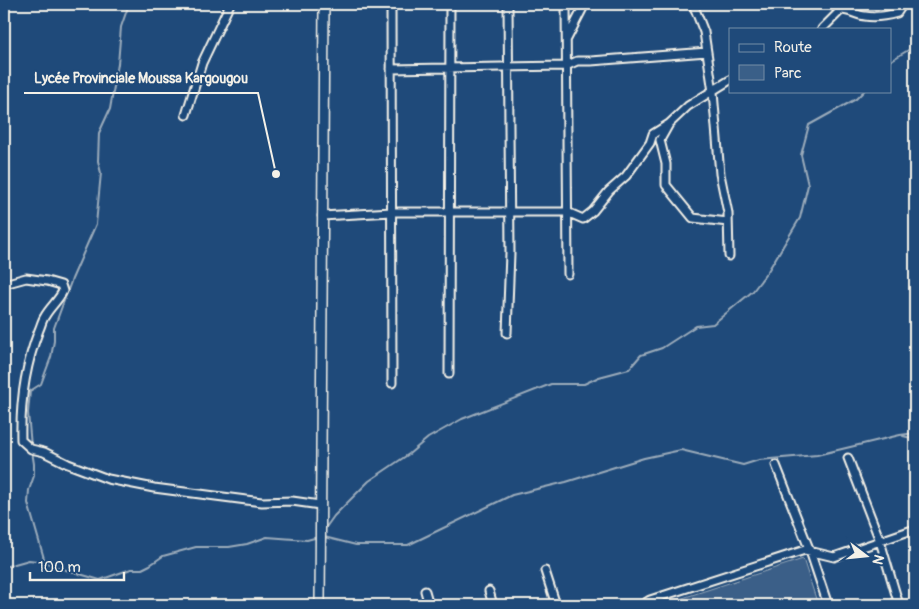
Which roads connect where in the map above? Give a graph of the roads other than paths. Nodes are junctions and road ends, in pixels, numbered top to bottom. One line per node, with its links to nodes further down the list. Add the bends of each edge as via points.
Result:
1 (230, 4): 21 (street, via 202,63)
2 (324, 4): 27 (main road)
3 (391, 4): 18 (street)
4 (450, 4): 17 (street)
5 (508, 4): 16 (street)
6 (566, 4): 13 (street)
7 (586, 4): 13 (street)
8 (693, 4): 14 (street, via 704,32)
9 (830, 4): 11 (street)
10 (903, 4): 11 (street, via 897,14 875,17)
11 (841, 10): 12 (street)
12 (823, 28)
13 (566, 40): 15 (street)
14 (707, 52): 15 (street, via 577,61); 20 (street)
15 (566, 66): 16 (street); 26 (street)
16 (510, 67): 17 (street); 25 (street)
17 (451, 68): 18 (street); 24 (street)
18 (392, 69): 23 (street)
19 (729, 81): 20 (street)
20 (713, 90): 22 (street, via 688,106); 28 (street, via 720,174)
21 (186, 115)
22 (669, 124): 26 (street, via 654,134 626,176 593,211 583,218); 28 (street, via 660,140 666,164 666,185 693,218)
23 (392, 212): 24 (street); 27 (street); 34 (street)
24 (450, 212): 25 (street); 33 (street)
25 (510, 212): 26 (street); 32 (street)
26 (567, 212): 30 (street)
27 (322, 216): 37 (main road)
28 (728, 222): 29 (street)
29 (729, 256)
30 (568, 274)
31 (4, 284): 37 (street, via 26,278 54,282 61,285 63,291 45,316 34,342 25,380 20,411 21,440 31,449 108,479 262,502 292,501)
32 (507, 333)
33 (449, 374)
34 (392, 383)
35 (848, 458): 39 (street)
36 (776, 465): 40 (street)
37 (320, 505): 44 (main road)
38 (915, 529): 39 (street)
39 (880, 541): 40 (street, via 834,557); 50 (street)
40 (810, 551): 48 (street); 49 (street)
41 (546, 571): 47 (street)
42 (425, 591): 45 (street)
43 (488, 591): 46 (street)
44 (320, 605)
45 (429, 605)
46 (493, 605)
47 (556, 605)
48 (642, 605)
49 (828, 605)
50 (899, 605)

